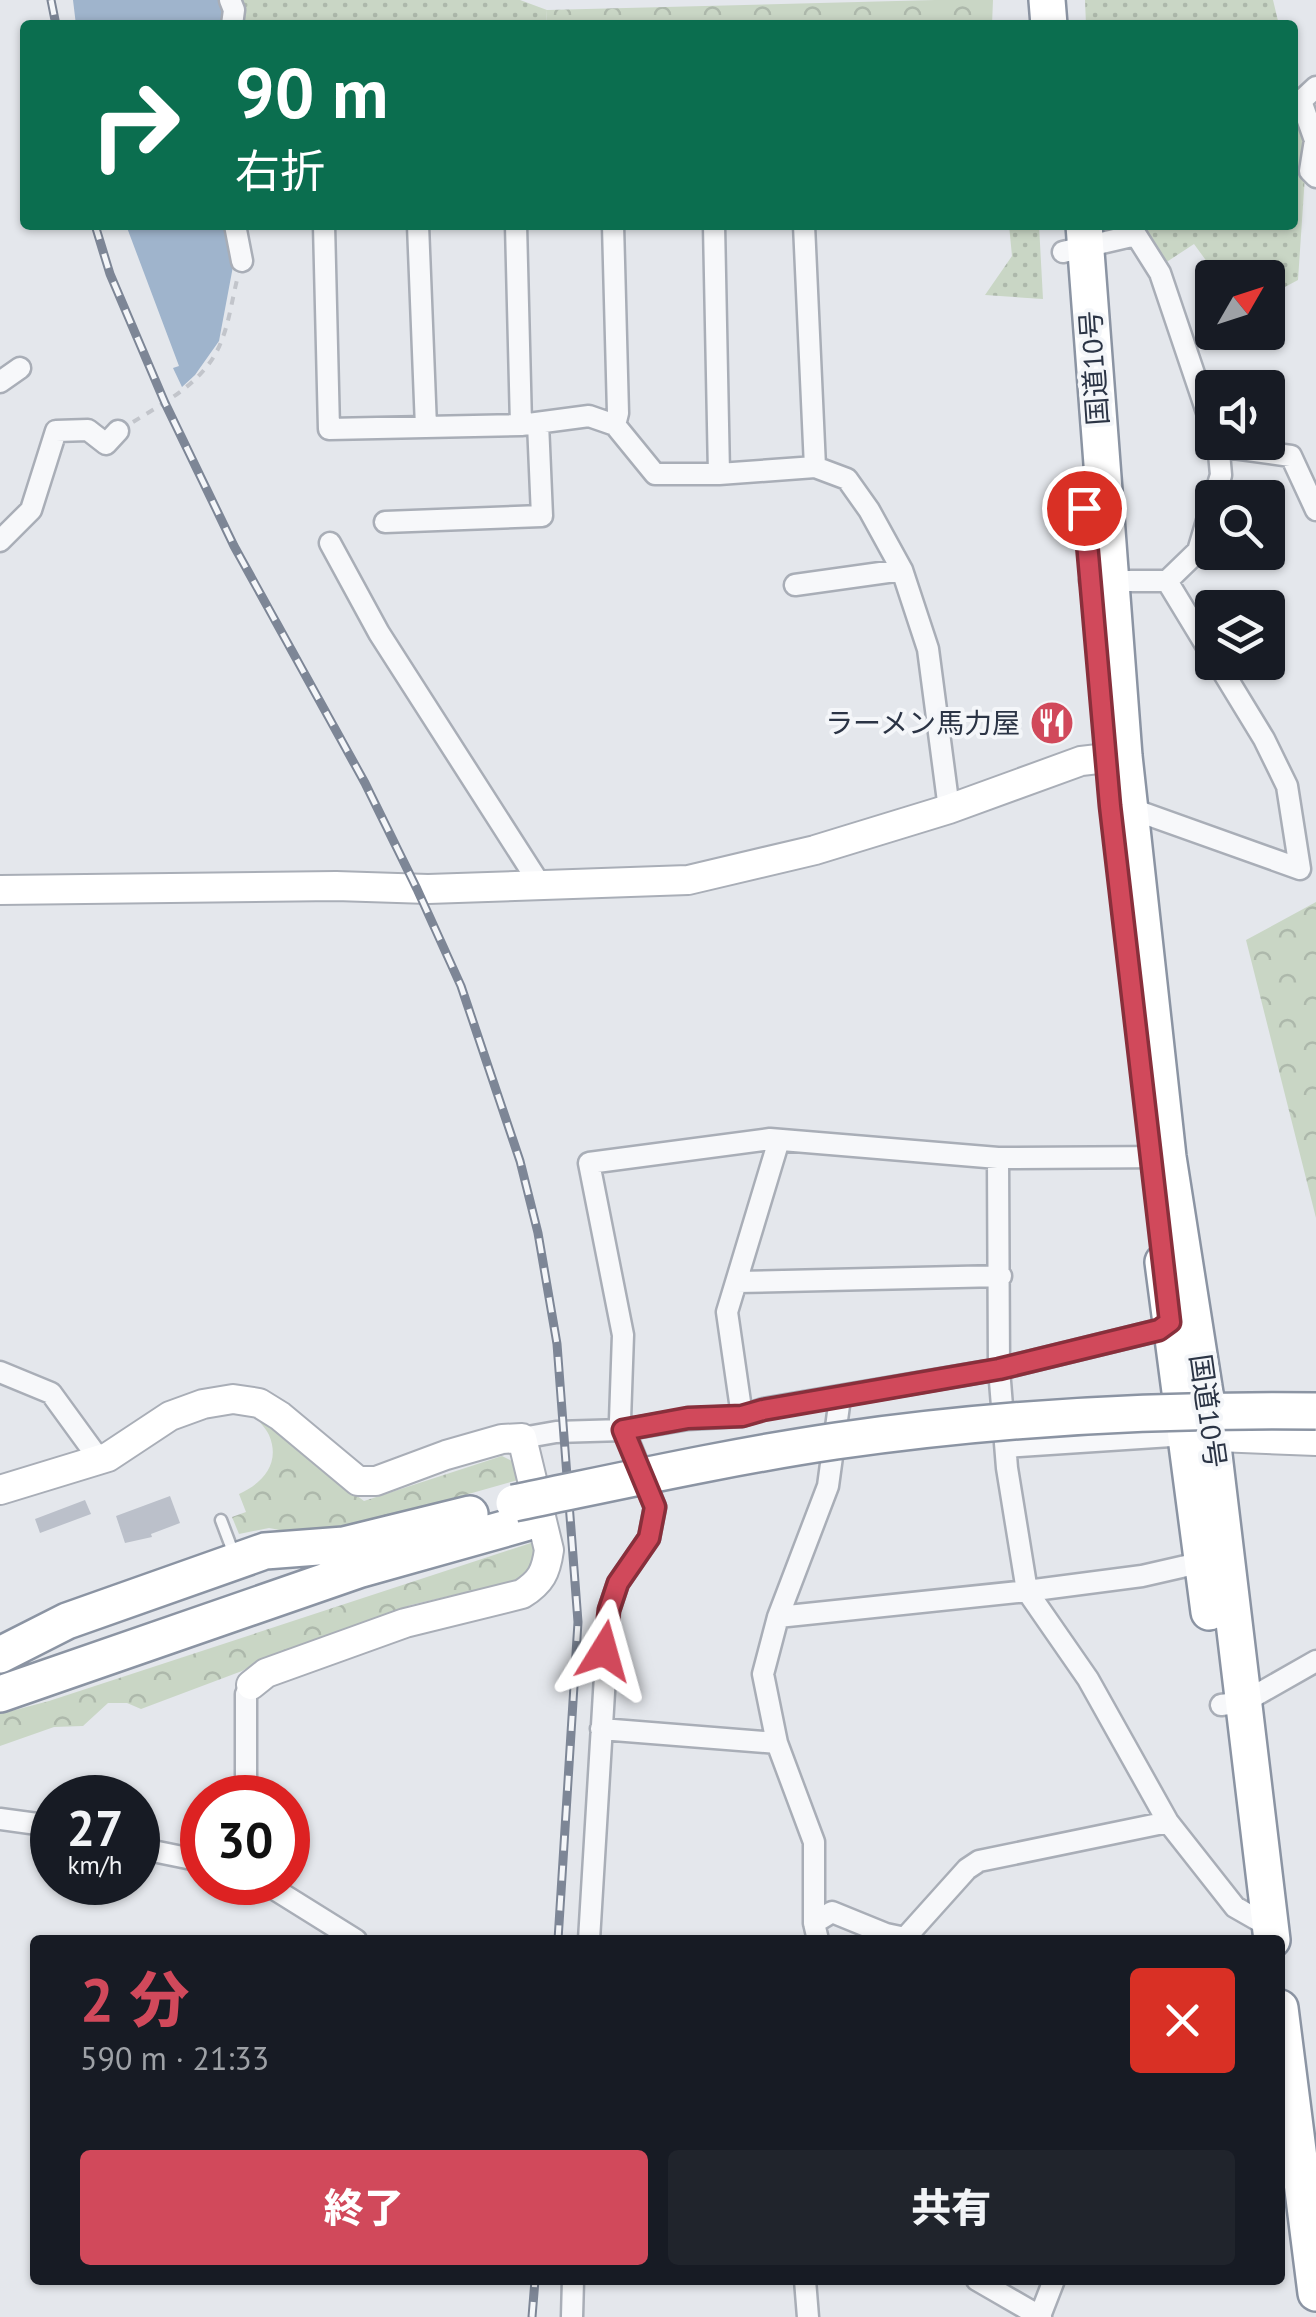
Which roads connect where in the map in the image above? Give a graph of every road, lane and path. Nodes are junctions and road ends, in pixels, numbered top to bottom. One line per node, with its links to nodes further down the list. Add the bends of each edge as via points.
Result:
1 (1316, 87): 2 (street, via 1301,100 1315,140 1310,172)
2 (1316, 177)
3 (237, 230): 11 (street)
4 (324, 230): 17 (street, via 329,429)
5 (418, 230): 17 (street)
6 (516, 230): 15 (street)
7 (613, 230): 16 (street)
8 (714, 230): 21 (street)
9 (804, 230): 20 (street)
10 (1073, 238): 13 (street, via 1136,236 1160,273); 28 (highway, 国道10号)
11 (242, 260): 18 (path, via 221,344 207,365 184,390)
12 (20, 368): 14 (street)
13 (1195, 374)
14 (0, 382)
15 (530, 424): 16 (street, via 589,416); 17 (street); 23 (street, via 542,516)
16 (615, 425): 21 (street, via 655,474)
17 (426, 427)
18 (118, 431): 24 (street, via 106,444 88,430 56,432 31,510)
19 (1285, 455): 22 (street)
20 (814, 467): 21 (street); 27 (street, via 847,479)
21 (718, 474)
22 (1316, 510)
23 (385, 522)
24 (0, 542)
25 (330, 544): 36 (street, via 379,633)
26 (1195, 555): 29 (street)
27 (902, 570): 30 (street); 34 (street, via 928,648)
28 (1099, 580): 29 (street); 33 (highway, 国道10号)
29 (1167, 581): 31 (street)
30 (795, 585)
31 (1195, 627)
32 (1228, 680): 35 (street, via 1287,786 1300,869)
33 (1115, 756): 34 (street, via 1081,761); 35 (highway, 国道10号); 40 (highway, 国道10号)
34 (949, 809): 36 (street, via 688,880)
35 (1132, 809): 40 (highway, 国道10号)
36 (541, 886): 37 (street)
37 (0, 890)
38 (779, 1140): 39 (street); 42 (street); 52 (street, via 589,1163 623,1335)
39 (998, 1158): 40 (street); 41 (street)
40 (1159, 1158): 43 (highway, 国道10号); 51 (highway, 国道10号)
41 (1001, 1276): 42 (street); 44 (street)
42 (737, 1282): 50 (street, via 728,1312)
43 (1170, 1322): 44 (street); 51 (highway, 国道10号)
44 (999, 1369): 47 (street); 49 (street)
45 (0, 1372): 57 (street, via 51,1393)
46 (1316, 1397): 51 (street)
47 (840, 1398): 50 (street); 64 (street, via 828,1486)
48 (1316, 1411): 59 (highway, bridge, via 1147,1412 838,1441 668,1470)
49 (1004, 1414): 51 (street); 56 (street)
50 (742, 1416): 52 (street)
51 (1196, 1419): 55 (street); 56 (street); 61 (highway, 国道10号)
52 (623, 1430): 54 (street); 70 (street, via 655,1507 649,1538 618,1583 609,1610)
53 (1316, 1432): 59 (highway, via 1154,1431 838,1462)
54 (522, 1438): 57 (street, via 446,1455 376,1482 358,1481 280,1416 259,1403 233,1399 170,1416); 67 (street, via 548,1550 538,1584 266,1673)
55 (1316, 1441)
56 (1006, 1446): 63 (street)
57 (99, 1460): 58 (street)
58 (0, 1490)
59 (520, 1513): 62 (highway); 68 (highway)
60 (221, 1520): 62 (lane)
61 (1214, 1559): 63 (street); 69 (highway, 国道10号)
62 (236, 1560): 65 (highway, via 67,1621)
63 (1027, 1591): 64 (street); 74 (street, via 1088,1679)
64 (778, 1617): 71 (street, via 762,1674)
65 (0, 1655)
66 (1316, 1661): 69 (street)
67 (251, 1686): 72 (street)
68 (0, 1694)
69 (1232, 1703): 77 (highway, 国道10号)
70 (601, 1728): 71 (street); 80 (street)
71 (777, 1743): 78 (street, via 814,1842)
72 (246, 1775)
73 (0, 1819): 75 (street)
74 (1168, 1822): 77 (street); 82 (street, via 979,1861)
75 (30, 1823)
76 (300, 1905): 79 (street)
77 (1260, 1930)
78 (816, 1932): 81 (street, via 832,1912)
79 (348, 1935)
80 (589, 1935)
81 (891, 1935)
82 (908, 1935)
83 (1285, 2036): 84 (highway)
84 (1295, 2092): 90 (highway)
85 (1285, 2219): 95 (highway)
86 (574, 2285): 92 (street)
87 (805, 2285): 93 (street)
88 (983, 2285): 91 (street)
89 (1052, 2285): 94 (street)
90 (1316, 2294)
91 (1015, 2311): 94 (street)
92 (572, 2317)
93 (808, 2317)
94 (1040, 2317)
95 (1298, 2317)

